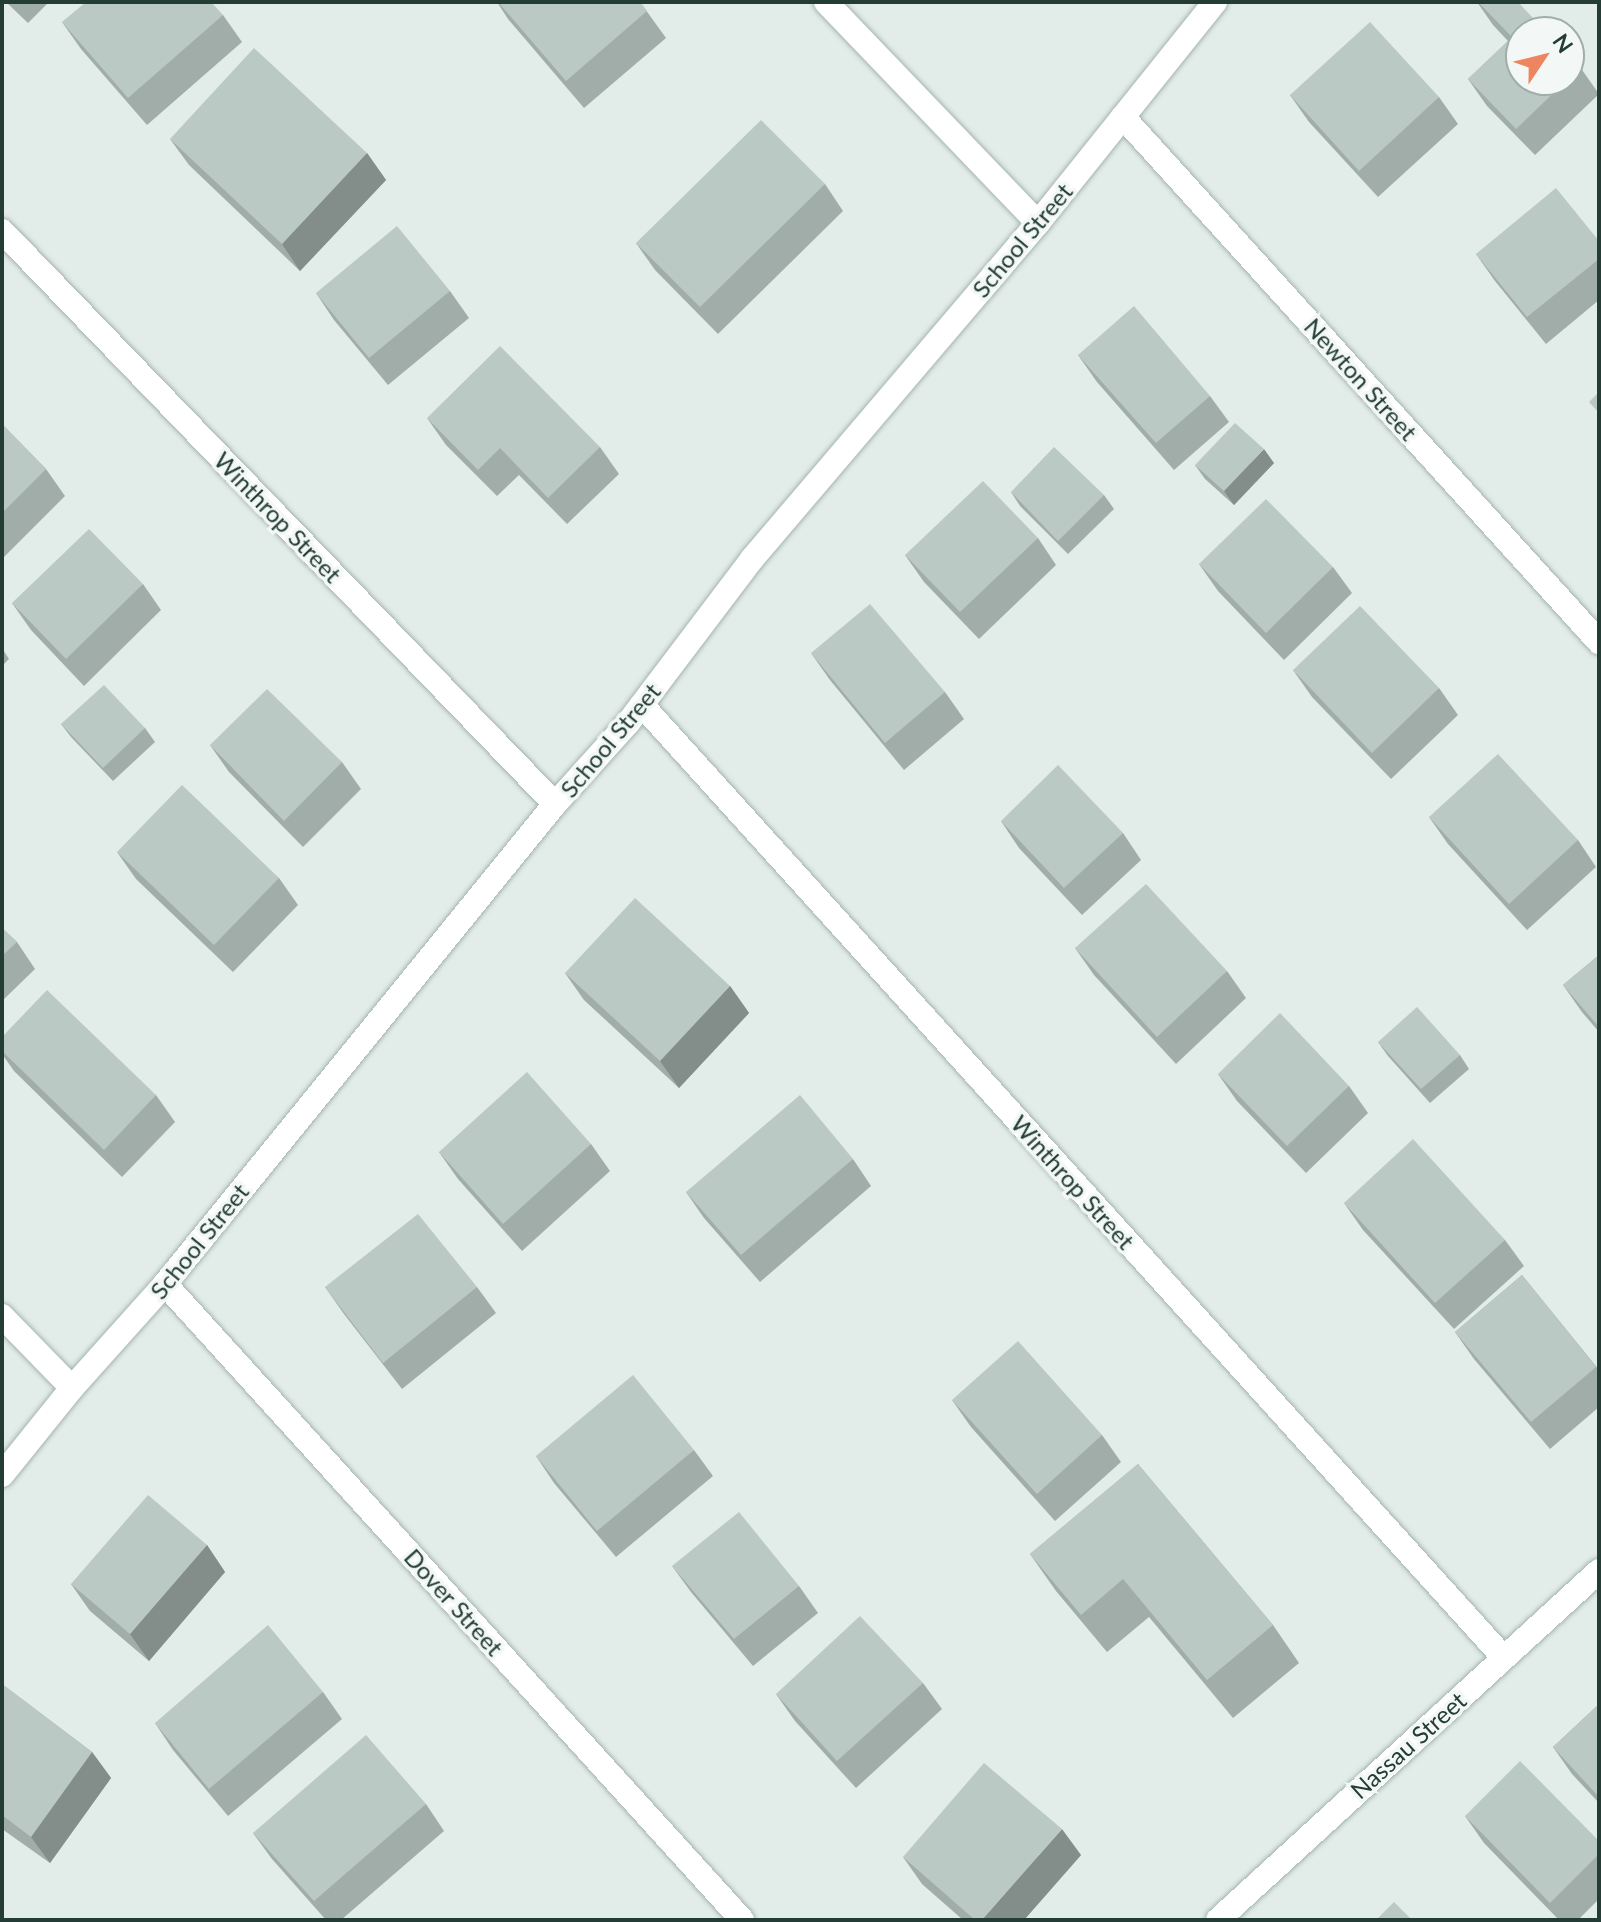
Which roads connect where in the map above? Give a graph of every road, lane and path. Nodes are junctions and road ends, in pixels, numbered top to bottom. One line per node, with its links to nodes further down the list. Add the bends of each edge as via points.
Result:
1 (826, 2): 4 (street)
2 (1215, 2): 3 (street, School Street)
3 (1123, 117): 4 (street, School Street); 6 (street, Newton Street)
4 (1038, 223): 7 (street, School Street, via 752,559)
5 (2, 231): 8 (street, Winthrop Street)
6 (1599, 642)
7 (642, 705): 8 (street, School Street); 14 (street, Winthrop Street)
8 (555, 804): 9 (street, School Street)
9 (165, 1284): 11 (street, School Street); 15 (street, Dover Street)
10 (2, 1316): 11 (street)
11 (72, 1388): 12 (street, School Street)
12 (2, 1475)
13 (1599, 1571): 14 (street, Nassau Street)
14 (1504, 1658): 16 (street, Nassau Street)
15 (742, 1920)
16 (1218, 1920)

